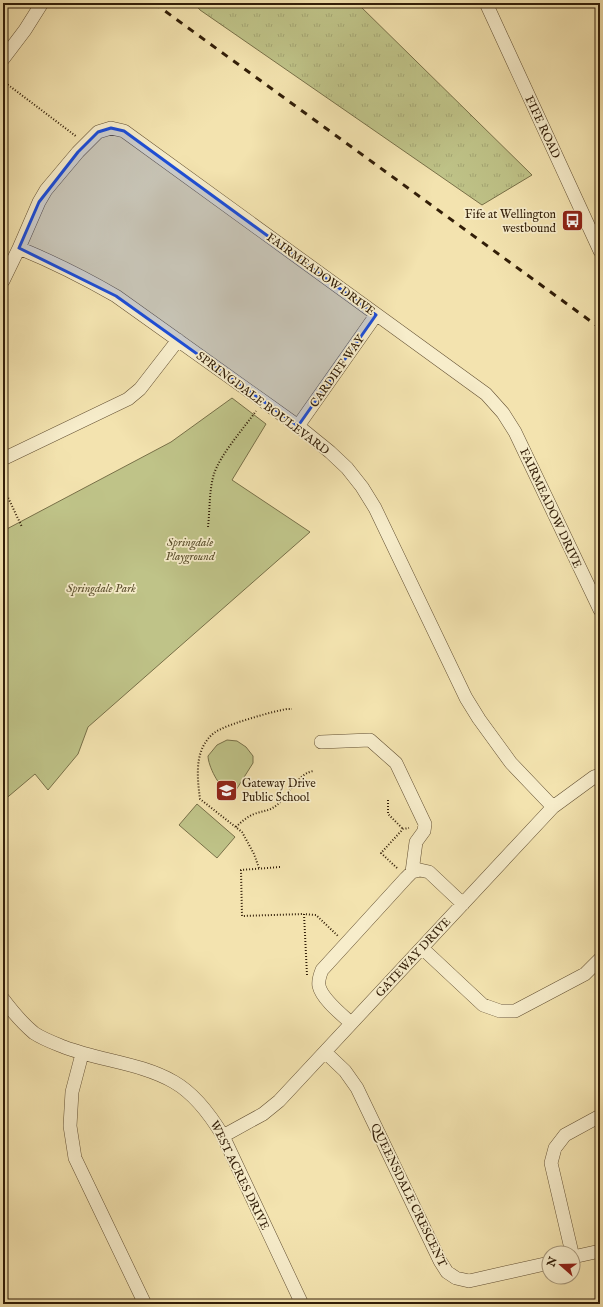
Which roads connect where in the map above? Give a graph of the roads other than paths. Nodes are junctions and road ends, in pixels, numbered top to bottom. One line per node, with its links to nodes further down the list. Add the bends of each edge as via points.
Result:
1 (42, 3): 3 (street)
2 (486, 3): 4 (street, FIFE ROAD)
3 (3, 59)
4 (596, 234): 6 (street, FIFE ROAD)
5 (19, 248): 7 (street, FAIRMEADOW DRIVE); 8 (street, FAIRMEADOW DRIVE, via 46,190 98,132 111,128 124,131); 9 (street, SPRINGDALE BOULEVARD, via 94,283)
6 (600, 251)
7 (3, 281)
8 (376, 315): 10 (street, CARDIFF WAY); 12 (street, FAIRMEADOW DRIVE, via 486,394 503,413 515,432)
9 (178, 340): 10 (street, SPRINGDALE BOULEVARD); 11 (street, via 140,389 128,399)
10 (298, 426): 15 (street, SPRINGDALE BOULEVARD, via 347,468 362,487 375,508 469,703 511,763)
11 (3, 459)
12 (600, 610)
13 (321, 742): 16 (street, via 370,740 396,763 425,824 424,831 416,842)
14 (600, 775): 15 (street, GATEWAY DRIVE)
15 (553, 807): 17 (street, GATEWAY DRIVE)
16 (412, 872): 17 (street, via 429,872); 21 (street, via 322,970 319,986 322,993)
17 (463, 904): 18 (street, GATEWAY DRIVE)
18 (422, 948): 19 (street, via 483,1005 500,1011 515,1011); 21 (street, GATEWAY DRIVE)
19 (598, 965)
20 (3, 999): 23 (street, WEST ACRES DRIVE, via 15,1015 35,1033)
21 (351, 1023): 22 (street, GATEWAY DRIVE)
22 (325, 1052): 25 (street, GATEWAY DRIVE, via 274,1105); 29 (street, QUEENSDALE CRESCENT, via 345,1071 356,1088 447,1272 456,1278 469,1281)
23 (82, 1054): 25 (street, WEST ACRES DRIVE, via 150,1070 176,1083 197,1100); 30 (street, via 72,1092 70,1126 75,1158)
24 (600, 1116): 26 (street, via 565,1135 555,1148 551,1163)
25 (223, 1136): 31 (street, WEST ACRES DRIVE)
26 (570, 1245)
27 (600, 1251): 28 (street)
28 (581, 1255)
29 (541, 1265)
30 (145, 1304)
31 (302, 1304)

